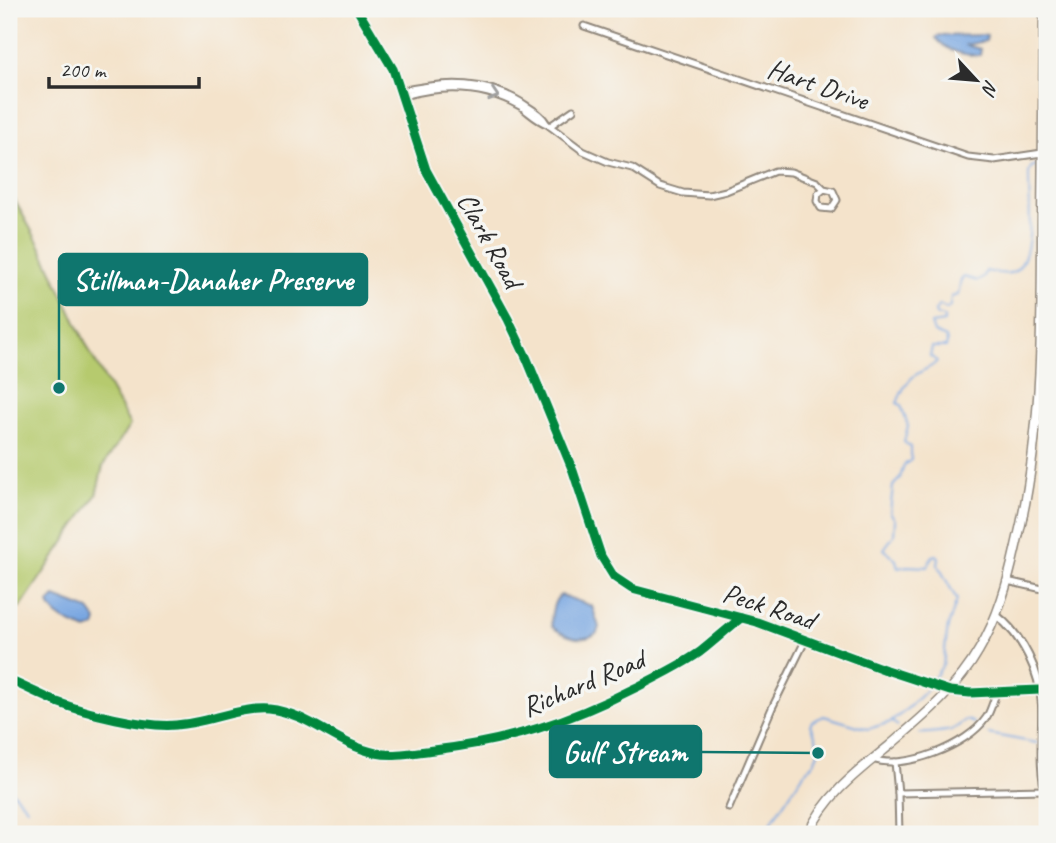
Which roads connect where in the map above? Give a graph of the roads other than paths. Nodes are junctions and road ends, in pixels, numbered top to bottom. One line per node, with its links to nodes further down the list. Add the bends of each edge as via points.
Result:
1 (357, 9): 4 (street, Clark Road, via 388,58)
2 (1044, 10): 7 (highway)
3 (584, 26): 7 (street, Hart Drive, via 968,157)
4 (402, 94): 6 (street, via 435,84 477,90 503,98); 12 (street, Clark Road, via 426,170 513,330)
5 (573, 110): 6 (street)
6 (548, 125): 8 (street, via 583,152 632,168 660,186 683,193 726,191 775,171 791,172)
7 (1042, 161): 9 (highway)
8 (824, 189)
9 (1044, 286): 11 (highway)
10 (1047, 422): 11 (street)
11 (1037, 423): 13 (highway, via 1027,496)
12 (582, 496): 16 (street, Peck Road, via 601,556 614,577 632,589)
13 (1007, 581): 14 (street); 15 (highway)
14 (1047, 590)
15 (996, 615): 19 (street, via 1026,651); 20 (highway, via 979,651)
16 (741, 618): 17 (street, Peck Road); 18 (street, Richard Road, via 673,669 589,712 534,731 454,748 395,754 344,742 276,710 243,710 194,723 158,725 71,707)
17 (805, 641): 20 (street, Peck Road); 26 (street)
18 (9, 680)
19 (1040, 690): 21 (street, Peck Road); 25 (street)
20 (950, 691): 21 (street, Peck Road); 22 (highway)
21 (997, 692): 23 (street, via 986,718 958,743)
22 (873, 759): 23 (street); 27 (highway, via 831,797)
23 (895, 762): 24 (street)
24 (898, 793): 25 (street); 28 (street)
25 (1046, 794)
26 (729, 808)
27 (808, 834)
28 (899, 834)

